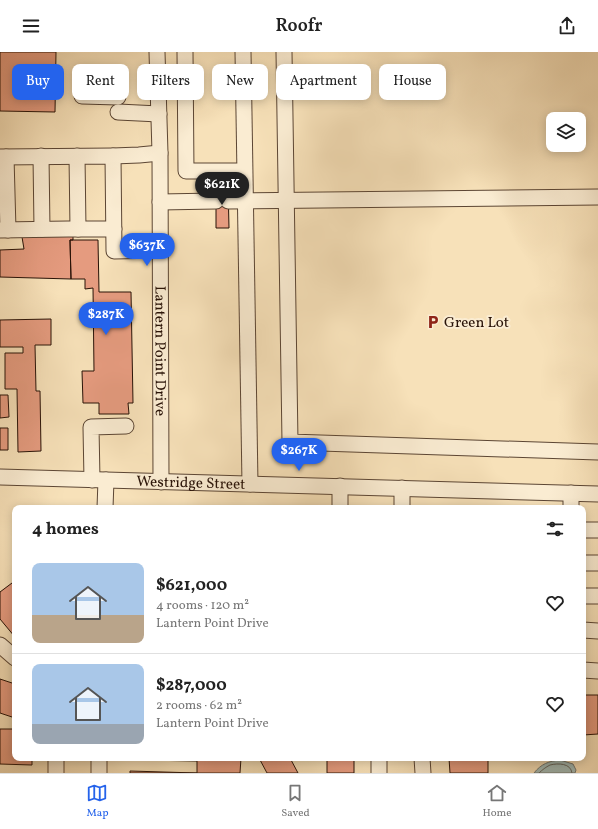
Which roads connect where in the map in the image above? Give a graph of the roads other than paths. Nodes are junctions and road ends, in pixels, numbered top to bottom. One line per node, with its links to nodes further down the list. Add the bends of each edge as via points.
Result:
1 (158, 52): 6 (street, Lantern Point Drive)
2 (185, 52): 12 (street, via 186,171)
3 (243, 52): 12 (street)
4 (284, 52): 14 (street)
5 (118, 112): 6 (street)
6 (159, 114): 7 (street, Lantern Point Drive)
7 (160, 153): 10 (street); 16 (street, Lantern Point Drive)
8 (41, 156): 9 (street); 11 (street); 17 (street)
9 (78, 156): 10 (street); 18 (street)
10 (113, 156): 19 (street)
11 (3, 157): 20 (street)
12 (244, 171): 15 (street)
13 (598, 197): 14 (street)
14 (287, 200): 15 (street); 23 (street, via 290,442)
15 (245, 201): 16 (street); 27 (street)
16 (160, 202): 21 (street, Lantern Point Drive)
17 (42, 229): 18 (street); 20 (street)
18 (78, 229): 19 (street)
19 (114, 229): 21 (street, via 114,251)
20 (4, 230)
21 (160, 250): 26 (street, Lantern Point Drive)
22 (126, 426): 25 (street, via 91,427)
23 (598, 452)
24 (0, 477): 25 (street, Westridge Street)
25 (99, 480): 26 (street, Westridge Street); 32 (street)
26 (161, 482): 27 (street, Westridge Street)
27 (250, 484): 28 (street, Westridge Street)
28 (340, 486): 29 (street, Westridge Street); 33 (street)
29 (402, 488): 30 (street, Westridge Street); 34 (street)
30 (571, 493): 31 (street, Westridge Street); 35 (street)
31 (598, 494)
32 (104, 505)
33 (340, 505)
34 (402, 505)
35 (571, 505)
36 (586, 530): 37 (street)
37 (598, 530)
38 (586, 563): 39 (street)
39 (598, 563)
40 (586, 596): 41 (street)
41 (598, 596)
42 (586, 630): 43 (street)
43 (598, 631)
44 (0, 645): 45 (street)
45 (12, 655)
46 (586, 670): 47 (street)
47 (598, 671)
48 (56, 761): 52 (street)
49 (99, 761): 53 (street)
50 (379, 761): 54 (street)
51 (422, 761): 55 (street)
52 (56, 773)
53 (98, 773)
54 (379, 773)
55 (423, 773)

